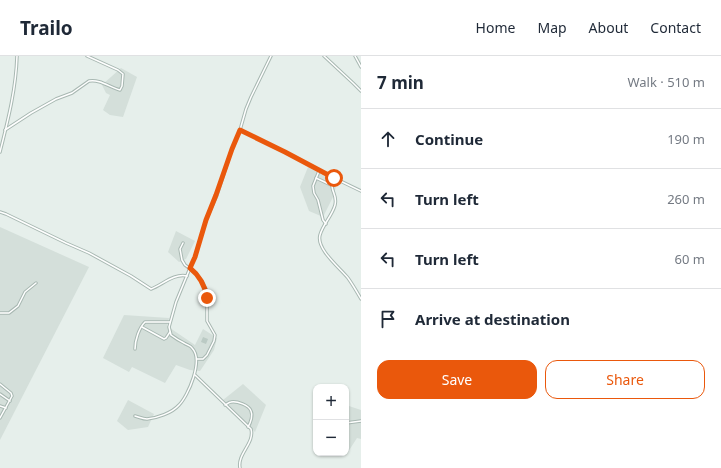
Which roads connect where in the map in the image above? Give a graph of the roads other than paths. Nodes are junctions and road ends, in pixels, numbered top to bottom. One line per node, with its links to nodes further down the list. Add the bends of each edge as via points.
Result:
1 (17, 56): 8 (lane, via 14,88)
2 (87, 56): 8 (lane, via 123,74 120,90 102,82 88,81 72,93 56,99)
3 (272, 56): 9 (lane, via 246,108)
4 (324, 56): 7 (lane)
5 (355, 56): 6 (lane)
6 (361, 67)
7 (361, 91)
8 (5, 130): 10 (lane)
9 (240, 130): 11 (lane); 19 (lane)
10 (0, 152)
11 (320, 171): 12 (lane); 13 (lane)
12 (316, 178): 14 (lane); 17 (lane, via 314,193)
13 (334, 178): 14 (lane); 15 (lane)
14 (331, 185): 17 (lane, via 336,201)
15 (361, 191)
16 (0, 212): 20 (lane, via 89,253 151,289 174,277)
17 (326, 224): 22 (lane, via 320,234 320,243)
18 (183, 243): 19 (lane, via 180,250 182,260)
19 (190, 268): 20 (lane); 28 (lane, via 206,289 207,321 215,335 208,355 203,359)
20 (187, 276): 24 (lane)
21 (36, 283): 23 (lane, via 25,292 18,306 9,313)
22 (361, 299)
23 (0, 313)
24 (170, 322): 25 (lane, via 146,322); 26 (lane)
25 (142, 327): 26 (lane, via 164,339); 27 (lane)
26 (170, 332): 28 (lane, via 193,348)
27 (135, 349)
28 (196, 359): 29 (lane)
29 (195, 374): 33 (lane); 36 (lane, via 178,406 160,416 148,419)
30 (0, 384): 32 (lane, via 12,393)
31 (0, 394): 32 (lane)
32 (10, 401): 35 (lane)
33 (225, 405): 40 (lane); 40 (lane, via 232,402 240,403 250,409 252,412)
34 (0, 406): 35 (lane)
35 (6, 408): 37 (lane)
36 (135, 416)
37 (0, 418)
38 (361, 421): 39 (lane)
39 (349, 423)
40 (248, 426): 41 (lane, via 252,434 239,464)
41 (240, 468)

